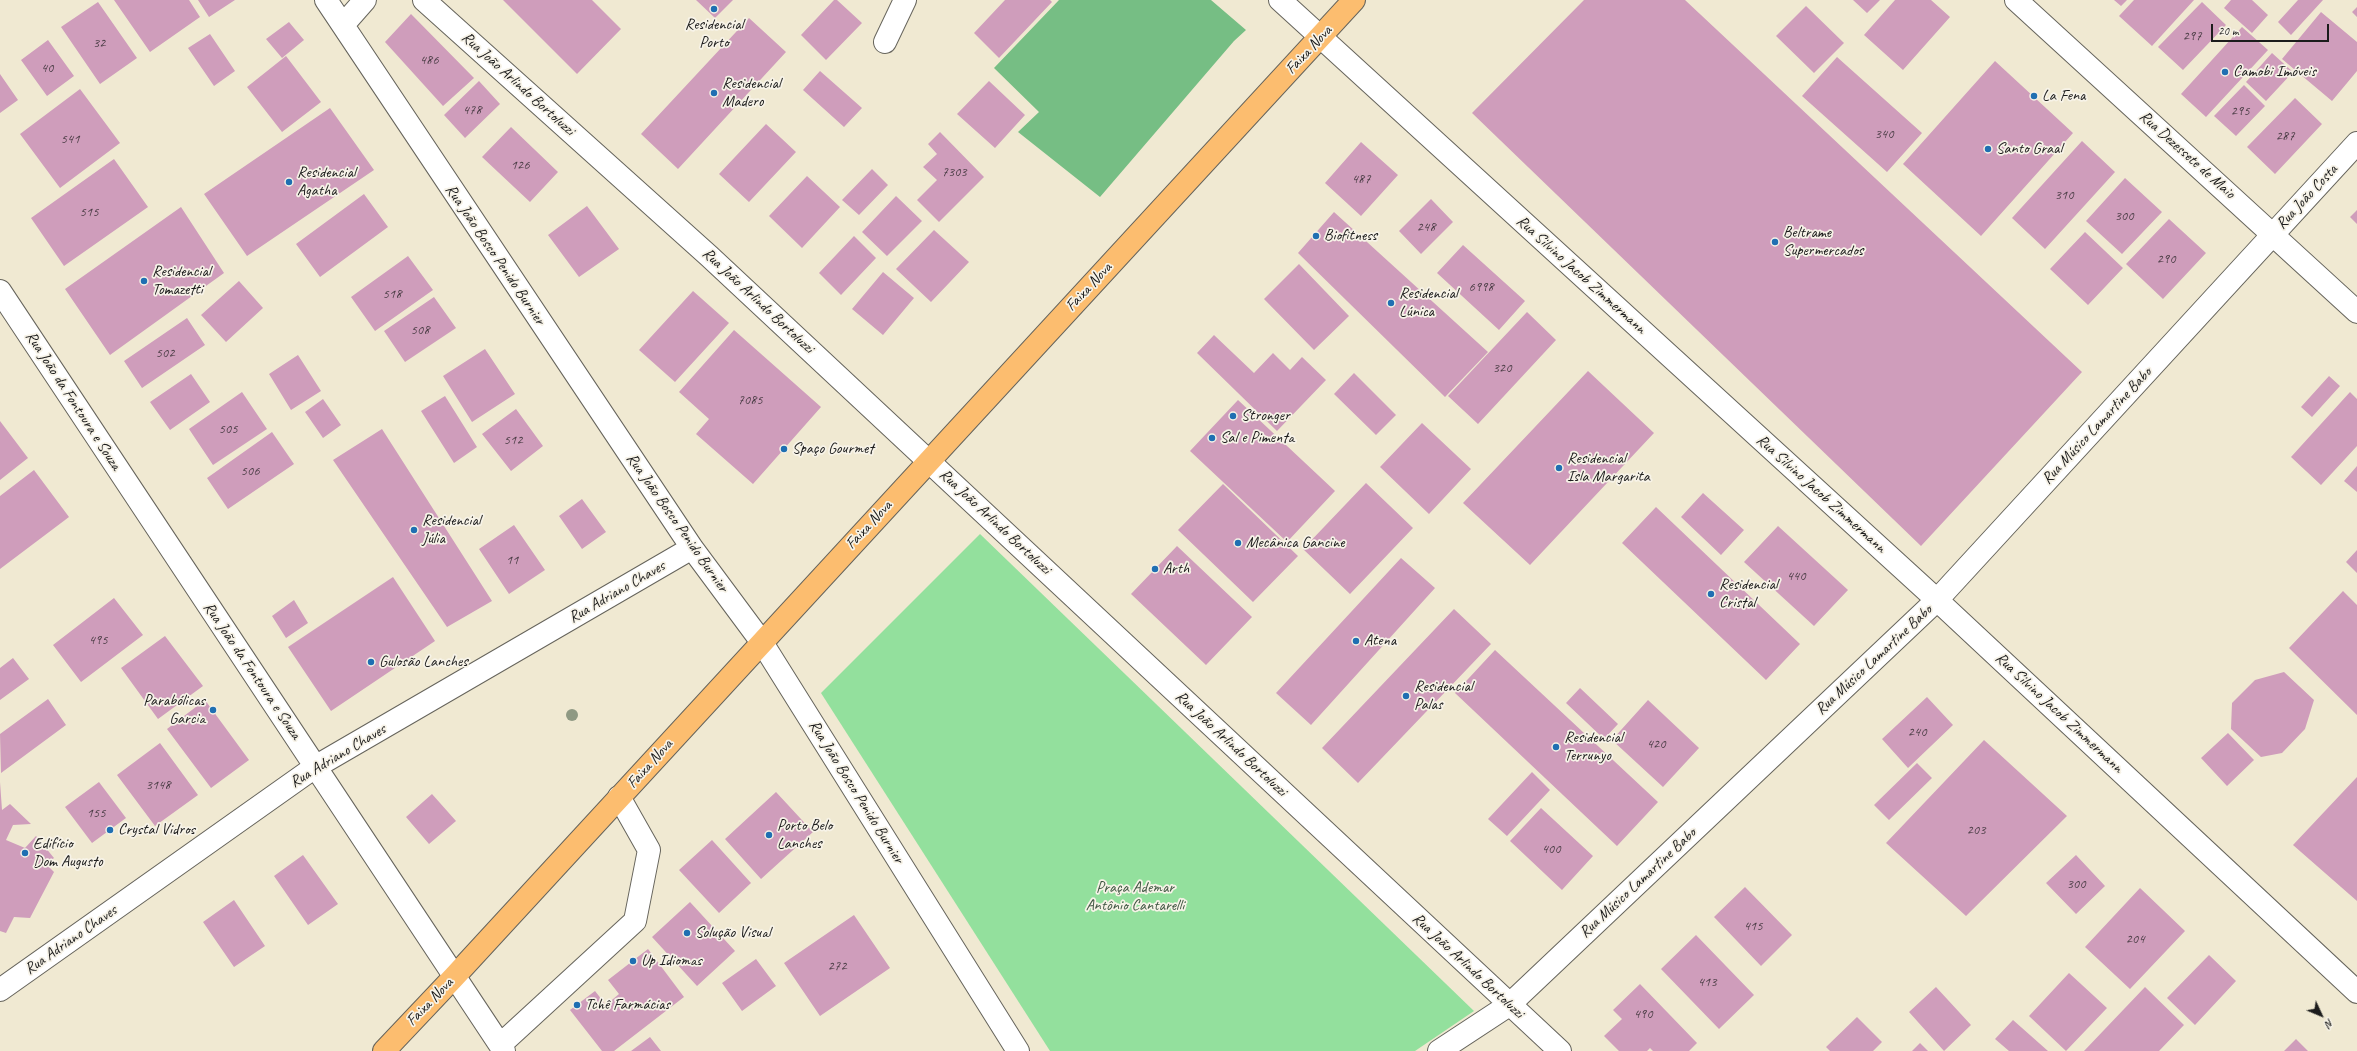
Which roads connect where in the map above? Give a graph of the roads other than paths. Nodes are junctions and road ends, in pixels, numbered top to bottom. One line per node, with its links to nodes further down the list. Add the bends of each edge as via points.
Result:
1 (326, 0): 8 (street, Rua João Bosco Penido Burnier)
2 (365, 0): 8 (street)
3 (424, 0): 15 (street, Rua João Arlindo Bortoluzzi, via 709,256)
4 (905, 0): 10 (street)
5 (1280, 0): 9 (street, Rua Silvino Jacob Zimmermann)
6 (1354, 0): 9 (highway, Faixa Nova)
7 (2016, 0): 12 (street, Rua Dezessete de Maio)
8 (343, 25): 16 (street, Rua João Bosco Penido Burnier)
9 (1320, 37): 15 (highway, Faixa Nova); 17 (street, Rua Silvino Jacob Zimmermann)
10 (885, 42)
11 (2357, 143): 12 (street, Rua João Costa)
12 (2274, 234): 14 (street, Rua Dezessete de Maio); 17 (street, Rua Músico Lamartine Babo)
13 (0, 291): 19 (street, Rua João da Fontoura e Souza)
14 (2357, 312)
15 (929, 460): 18 (highway, Faixa Nova); 24 (street, Rua João Arlindo Bortoluzzi)
16 (692, 548): 18 (street, Rua João Bosco Penido Burnier); 19 (street, Rua Adriano Chaves)
17 (1937, 600): 23 (street, Rua Silvino Jacob Zimmermann); 24 (street, Rua Músico Lamartine Babo)
18 (761, 642): 20 (highway, Faixa Nova); 27 (street, Rua João Bosco Penido Burnier)
19 (315, 767): 21 (street, Rua João da Fontoura e Souza); 22 (street, Rua Adriano Chaves)
20 (619, 797): 21 (highway, Faixa Nova); 25 (street, via 649,850 635,921)
21 (454, 977): 25 (street, Rua João da Fontoura e Souza); 26 (highway, Faixa Nova)
22 (0, 990)
23 (2357, 992)
24 (1509, 1005): 28 (street, Rua Músico Lamartine Babo); 29 (street, Rua João Arlindo Bortoluzzi)
25 (502, 1048)
26 (384, 1051)
27 (1018, 1051)
28 (1439, 1051)
29 (1560, 1051)

